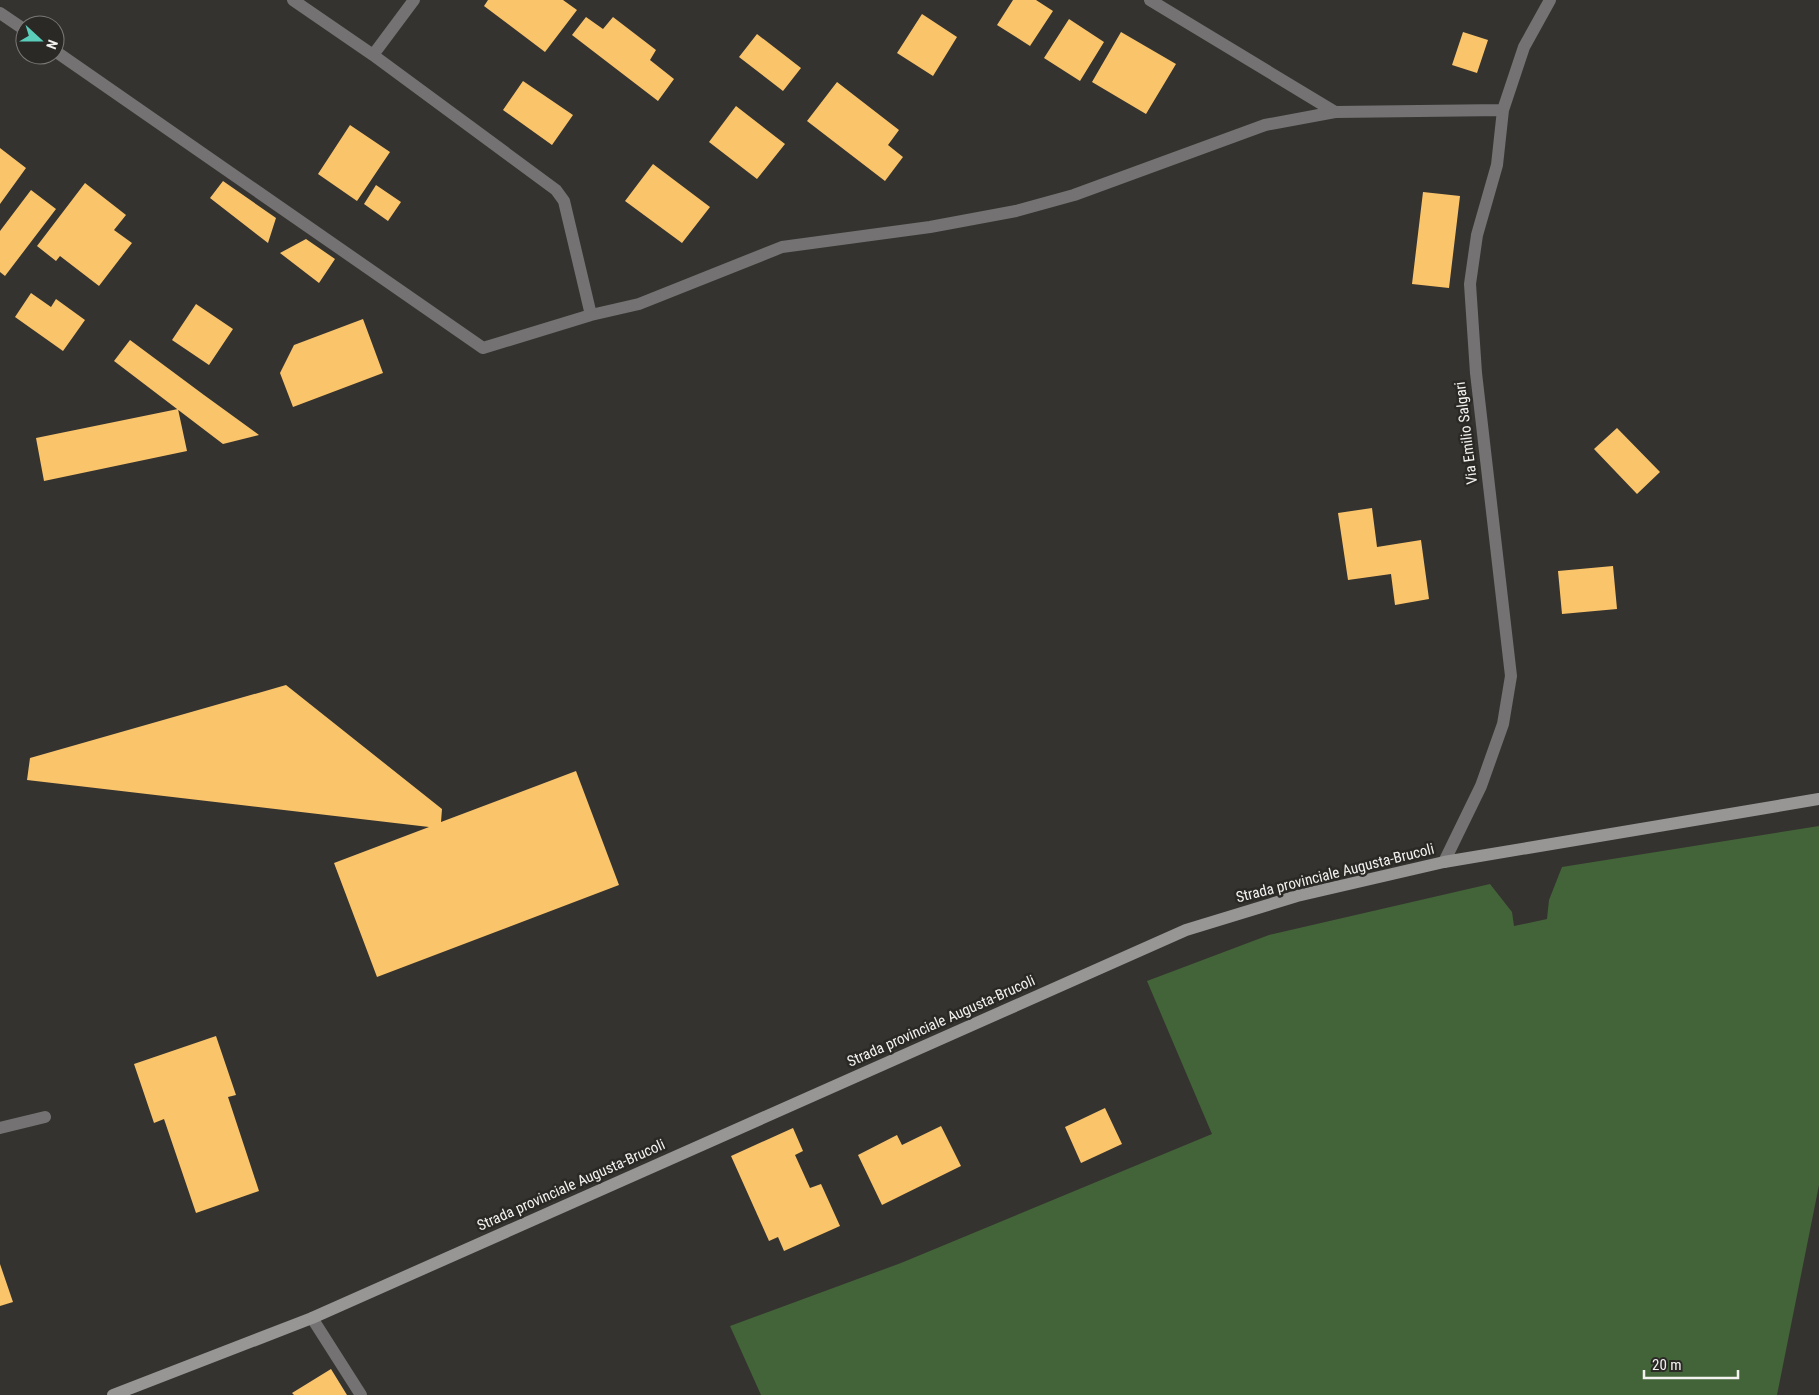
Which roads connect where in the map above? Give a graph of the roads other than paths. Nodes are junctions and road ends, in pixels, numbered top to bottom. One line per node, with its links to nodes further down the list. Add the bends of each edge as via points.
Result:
1 (293, 0): 7 (street)
2 (414, 0): 7 (street)
3 (1150, 0): 10 (street)
4 (1550, 0): 9 (street, Via Emilio Salgari, via 1524,47)
5 (0, 13): 6 (street)
6 (15, 23)
7 (373, 55): 11 (street, via 556,190 564,201)
8 (65, 58): 11 (street, via 482,348)
9 (1503, 110): 10 (street); 13 (street, Via Emilio Salgari, via 1497,165 1477,235 1470,284 1476,373 1511,676 1503,724 1484,777)
10 (1335, 112): 11 (street, via 1265,125 1074,195 1016,211 930,227 782,247 639,304)
11 (591, 315)
12 (1819, 799): 13 (main road, Strada provinciale Augusta-Brucoli)
13 (1444, 862): 16 (main road, Strada provinciale Augusta-Brucoli, via 1297,896 1186,930)
14 (45, 1117): 15 (street)
15 (0, 1128)
16 (312, 1318): 17 (main road, Strada provinciale Augusta-Brucoli); 18 (street)
17 (113, 1395)
18 (361, 1395)

